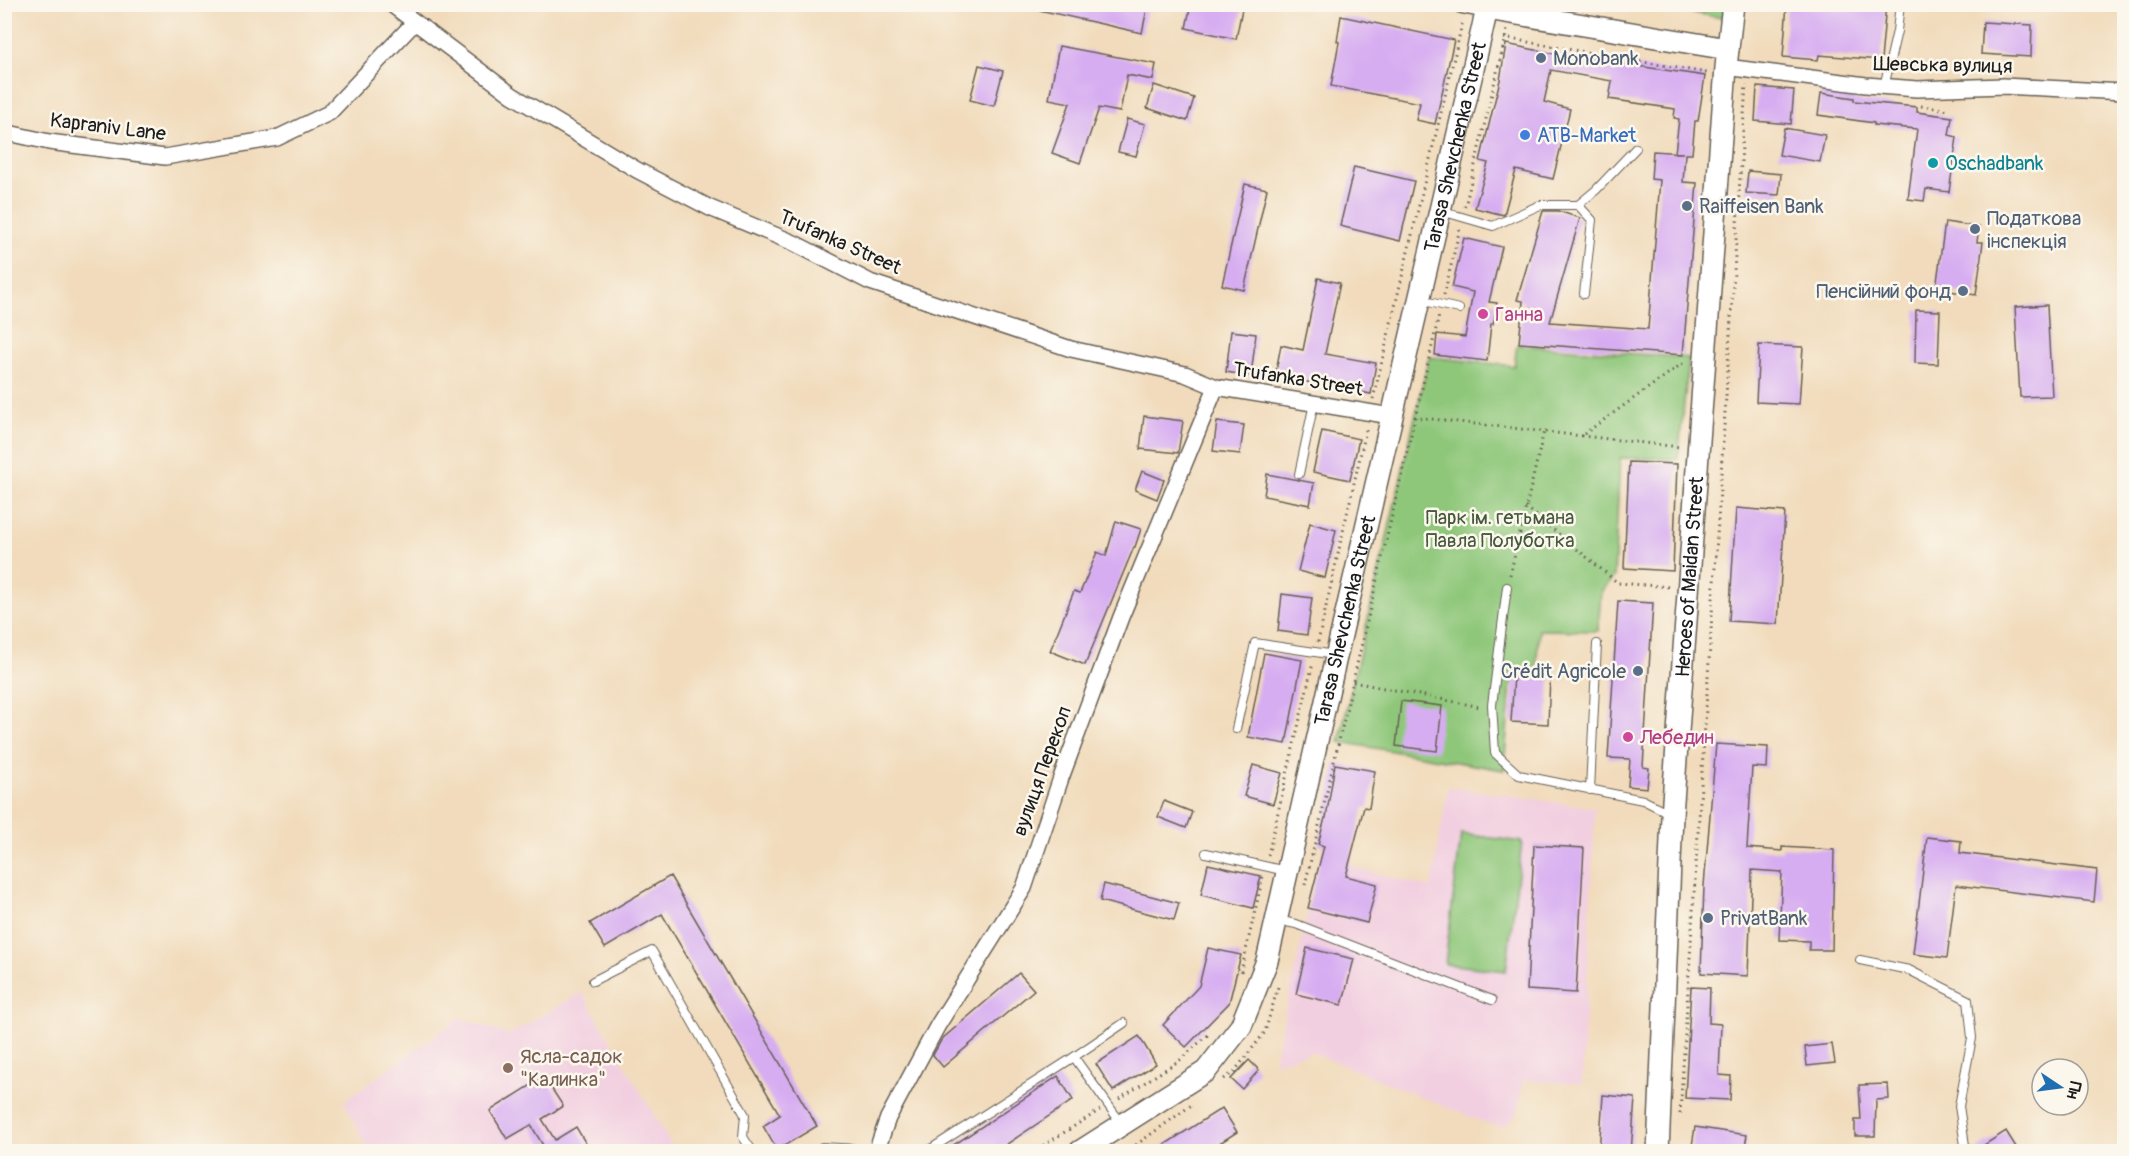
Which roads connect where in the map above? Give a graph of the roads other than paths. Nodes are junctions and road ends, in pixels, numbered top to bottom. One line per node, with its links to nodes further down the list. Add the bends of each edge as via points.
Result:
1 (391, 4): 5 (street, Trufanka Street)
2 (1733, 4): 6 (main road, Heroes of Maidan Street)
3 (1900, 4): 7 (lane)
4 (1477, 6): 6 (main road); 12 (main road, Tarasa Shevchenka Street)
5 (414, 23): 9 (street, Kapraniv Lane, via 329,112 278,138 165,158); 16 (street, Trufanka Street, via 512,95 637,170 870,282 1071,349 1185,374)
6 (1732, 68): 7 (street, Шевська вулиця); 25 (main road, Heroes of Maidan Street)
7 (1884, 87): 8 (street, Шевська вулиця, via 2003,86)
8 (2124, 92)
9 (4, 132)
10 (1636, 148): 11 (lane)
11 (1578, 205): 12 (lane, via 1540,205 1493,226); 13 (lane, via 1592,220)
12 (1440, 210): 14 (main road, Tarasa Shevchenka Street)
13 (1584, 294)
14 (1419, 299): 15 (lane); 18 (main road, Tarasa Shevchenka Street)
15 (1460, 309)
16 (1216, 387): 17 (street, Trufanka Street); 35 (street, вулиця Перекоп, via 1121,616 1024,888 938,1025 888,1118)
17 (1314, 403): 18 (street, Trufanka Street); 19 (lane)
18 (1392, 416): 22 (main road, Tarasa Shevchenka Street)
19 (1299, 474)
20 (1507, 587): 24 (lane, via 1492,710 1495,753 1519,775)
21 (1597, 644): 24 (lane)
22 (1326, 653): 23 (lane, via 1255,643); 27 (main road, Tarasa Shevchenka Street)
23 (1236, 729)
24 (1590, 790): 25 (lane, via 1643,800)
25 (1672, 815): 40 (main road, Heroes of Maidan Street)
26 (1206, 853): 27 (lane)
27 (1287, 871): 28 (main road, Tarasa Shevchenka Street)
28 (1276, 920): 31 (lane, via 1296,924); 34 (main road, Tarasa Shevchenka Street, via 1267,961 1241,1026 1206,1071)
29 (1860, 960): 41 (lane, via 1909,970 1968,1000 1972,1038 1959,1106)
30 (593, 981): 36 (lane, via 652,951 745,1115 743,1137)
31 (1492, 1000)
32 (1124, 1023): 33 (lane)
33 (1074, 1057): 34 (lane); 38 (lane)
34 (1122, 1124): 39 (main road, Tarasa Shevchenka Street)
35 (876, 1151): 37 (lane, via 822,1147)
36 (753, 1152)
37 (815, 1152)
38 (926, 1152)
39 (1079, 1152)
40 (1658, 1152)
41 (1966, 1152)

